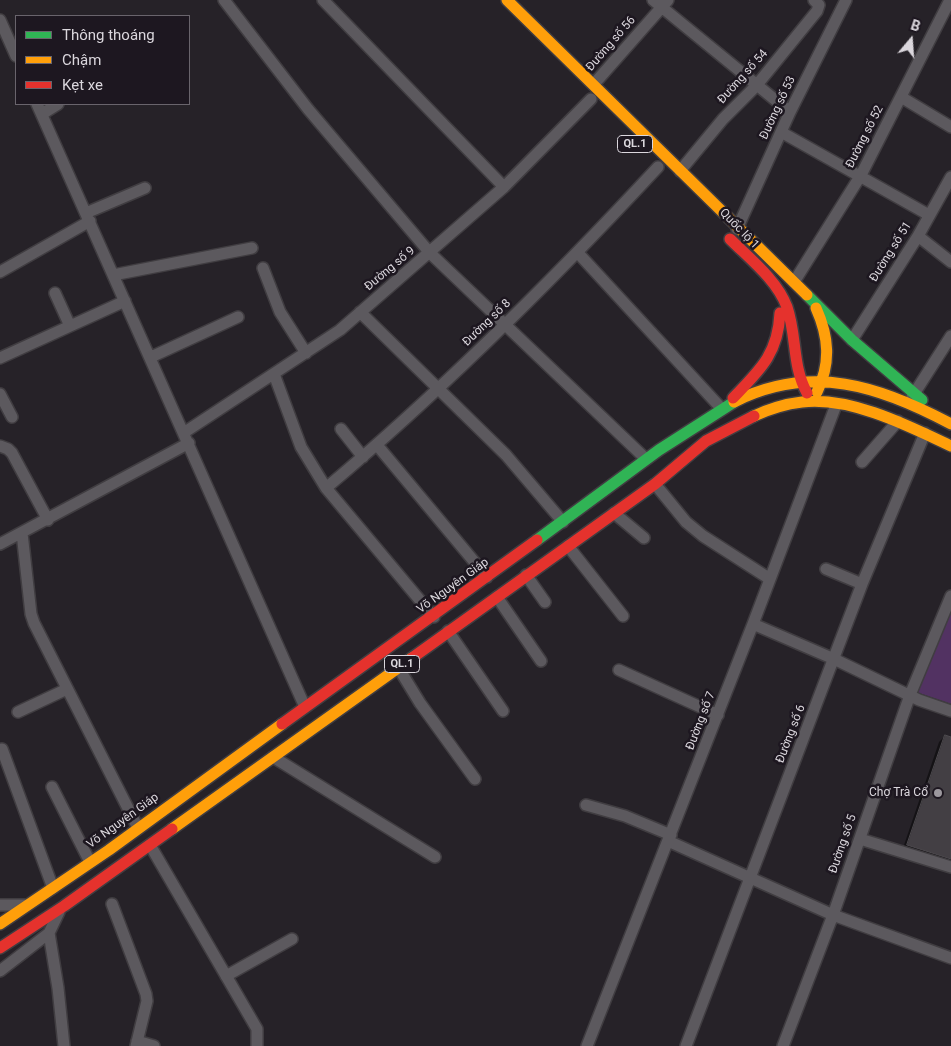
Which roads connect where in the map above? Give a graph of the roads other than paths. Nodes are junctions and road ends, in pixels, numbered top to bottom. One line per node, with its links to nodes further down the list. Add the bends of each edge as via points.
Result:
1 (224, 0): 32 (street, via 308,108)
2 (323, 0): 24 (street)
3 (492, 0): 14 (highway)
4 (814, 0): 12 (street, Đường số 54, via 819,5 817,11)
5 (846, 0): 17 (street, Đường số 53)
6 (950, 0): 13 (street, Đường số 52)
7 (510, 1): 11 (highway, Quốc lộ 1 / QL.1)
8 (660, 2): 11 (street, Đường số 56); 12 (street)
9 (0, 20): 10 (street)
10 (15, 54)
11 (594, 84): 21 (highway, Quốc lộ 1 / QL.1)
12 (756, 86): 17 (street); 21 (street, Đường số 54, via 723,119)
13 (901, 97): 18 (street); 22 (street, Đường số 52)
14 (594, 102): 24 (street, Đường số 9)
15 (54, 105): 16 (street)
16 (40, 109): 27 (street)
17 (790, 112): 19 (street, Đường số 53)
18 (951, 127)
19 (781, 132): 22 (street); 28 (street, Đường số 53)
20 (658, 167): 33 (street, Đường số 8)
21 (680, 171): 28 (highway, Quốc lộ 1 / QL.1)
22 (861, 175): 26 (street); 38 (street, Đường số 52)
23 (951, 177): 26 (street, Đường số 51)
24 (504, 187): 32 (street, Đường số 9)
25 (145, 188): 27 (street)
26 (929, 216): 30 (street, Đường số 51)
27 (88, 217): 36 (street); 37 (street)
28 (737, 229): 38 (highway, Quốc lộ 1 / QL.1)
29 (725, 234): 39 (highway, Quốc lộ 1)
30 (918, 236): 34 (street); 48 (street, Đường số 51)
31 (252, 248): 37 (street)
32 (430, 253): 43 (street, Đường số 9); 45 (street)
33 (578, 253): 45 (street, Đường số 8); 60 (street)
34 (951, 262)
35 (263, 268): 49 (street, via 280,312)
36 (0, 272)
37 (113, 275): 42 (street)
38 (794, 282): 41 (highway, Quốc lộ 1 / QL.1)
39 (777, 289): 54 (highway, Quốc lộ 1, via 790,316); 60 (highway, via 781,311 777,345 759,371)
40 (55, 293): 46 (street)
41 (812, 300): 48 (highway, Quốc lộ 1 / QL.1); 53 (highway, via 822,320 828,344)
42 (126, 301): 46 (street); 50 (street)
43 (360, 312): 49 (street, Đường số 9); 55 (street)
44 (238, 317): 50 (street)
45 (505, 325): 55 (street, Đường số 8); 72 (street)
46 (70, 326): 51 (street)
47 (951, 336): 57 (street)
48 (852, 340): 57 (highway, Quốc lộ 1 / QL.1)
49 (306, 354): 52 (street, Đường số 9)
50 (151, 357): 65 (street)
51 (0, 358)
52 (274, 374): 65 (street, Đường số 9); 75 (street, via 301,447)
53 (824, 381): 54 (highway, Võ Nguyên Giáp / QL.1); 57 (highway, Võ Nguyên Giáp / QL.1, via 860,384); 58 (highway)
54 (799, 382): 58 (highway, Quốc lộ 1); 60 (highway, Võ Nguyên Giáp / QL.1, via 750,394)
55 (438, 390): 68 (street, Đường số 8); 78 (street, via 506,455)
56 (0, 394): 61 (street)
57 (912, 397): 63 (highway, Quốc lộ 1 / QL.1)
58 (812, 401): 59 (highway, QL.1); 74 (highway, QL.1, via 779,407 740,421 713,436)
59 (836, 405): 62 (highway, QL.1); 86 (street, Đường số 7)
60 (724, 406): 72 (highway, Võ Nguyên Giáp / QL.1)
61 (12, 417)
62 (898, 421): 66 (highway, QL.1); 73 (street)
63 (951, 423)
64 (341, 428): 71 (street)
65 (184, 432): 67 (street)
66 (925, 433): 70 (highway, QL.1); 87 (street, Đường số 6)
67 (189, 443): 77 (street); 101 (street)
68 (377, 445): 71 (street, Đường số 8); 85 (street)
69 (0, 446): 77 (street, via 12,453)
70 (951, 446)
71 (363, 457): 75 (street, Đường số 8)
72 (646, 460): 78 (highway, Võ Nguyên Giáp / QL.1)
73 (862, 462)
74 (655, 484): 76 (highway, QL.1); 86 (street, via 686,522)
75 (326, 488): 92 (street)
76 (614, 513): 80 (street); 82 (highway, QL.1)
77 (48, 520): 79 (street)
78 (563, 522): 85 (highway, Võ Nguyên Giáp / QL.1)
79 (22, 534): 81 (street); 99 (street, via 31,614)
80 (644, 538)
81 (0, 544)
82 (568, 546): 84 (highway, QL.1); 91 (street)
83 (826, 569): 87 (street)
84 (526, 575): 88 (highway, QL.1); 90 (street)
85 (487, 577): 92 (highway, Võ Nguyên Giáp / QL.1)
86 (770, 579): 93 (street, Đường số 7)
87 (862, 584): 95 (street, Đường số 6)
88 (497, 596): 94 (highway, QL.1); 96 (street)
89 (951, 596): 100 (street, Đường số 5)
90 (545, 602)
91 (624, 616)
92 (434, 617): 101 (highway, Võ Nguyên Giáp / QL.1)
93 (753, 624): 95 (street); 105 (street, Đường số 7)
94 (448, 632): 97 (highway, QL.1); 104 (street)
95 (834, 659): 100 (street); 118 (street, Đường số 6)
96 (540, 661)
97 (398, 667): 107 (highway, QL.1); 108 (street)
98 (620, 670): 105 (street)
99 (67, 689): 103 (street); 111 (street)
100 (910, 696): 102 (street); 113 (street, Đường số 5)
101 (305, 707): 111 (highway, Võ Nguyên Giáp / QL.1)
102 (951, 711)
103 (18, 712)
104 (502, 712)
105 (718, 715): 112 (street, Đường số 7)
106 (2, 749): 119 (street)
107 (273, 757): 114 (highway, QL.1); 115 (street)
108 (475, 779)
109 (52, 786): 116 (street)
110 (586, 805): 112 (street, via 625,816)
111 (138, 828): 116 (highway, Võ Nguyên Giáp / QL.1)
112 (670, 838): 118 (street); 136 (street, Đường số 7)
113 (860, 839): 117 (street); 124 (street, Đường số 5)
114 (150, 845): 123 (highway, QL.1); 131 (street)
115 (435, 857)
116 (90, 862): 119 (highway, Võ Nguyên Giáp / QL.1)
117 (951, 867)
118 (750, 879): 124 (street); 137 (street, Đường số 6)
119 (53, 888): 122 (highway, Võ Nguyên Giáp / QL.1)
120 (1, 901): 122 (street)
121 (112, 904): 132 (street, via 146,994)
122 (29, 905): 125 (highway, Võ Nguyên Giáp / QL.1)
123 (64, 906): 126 (street, via 56,915); 128 (highway, QL.1)
124 (834, 915): 129 (street); 138 (street, Đường số 5)
125 (0, 924)
126 (49, 933): 130 (street); 133 (street)
127 (292, 939): 131 (street)
128 (0, 948)
129 (951, 958)
130 (0, 971)
131 (226, 976): 135 (street, via 258,1029)
132 (136, 1044): 134 (street)
133 (64, 1046)
134 (154, 1046)
135 (256, 1046)
136 (587, 1046)
137 (686, 1046)
138 (783, 1046)

